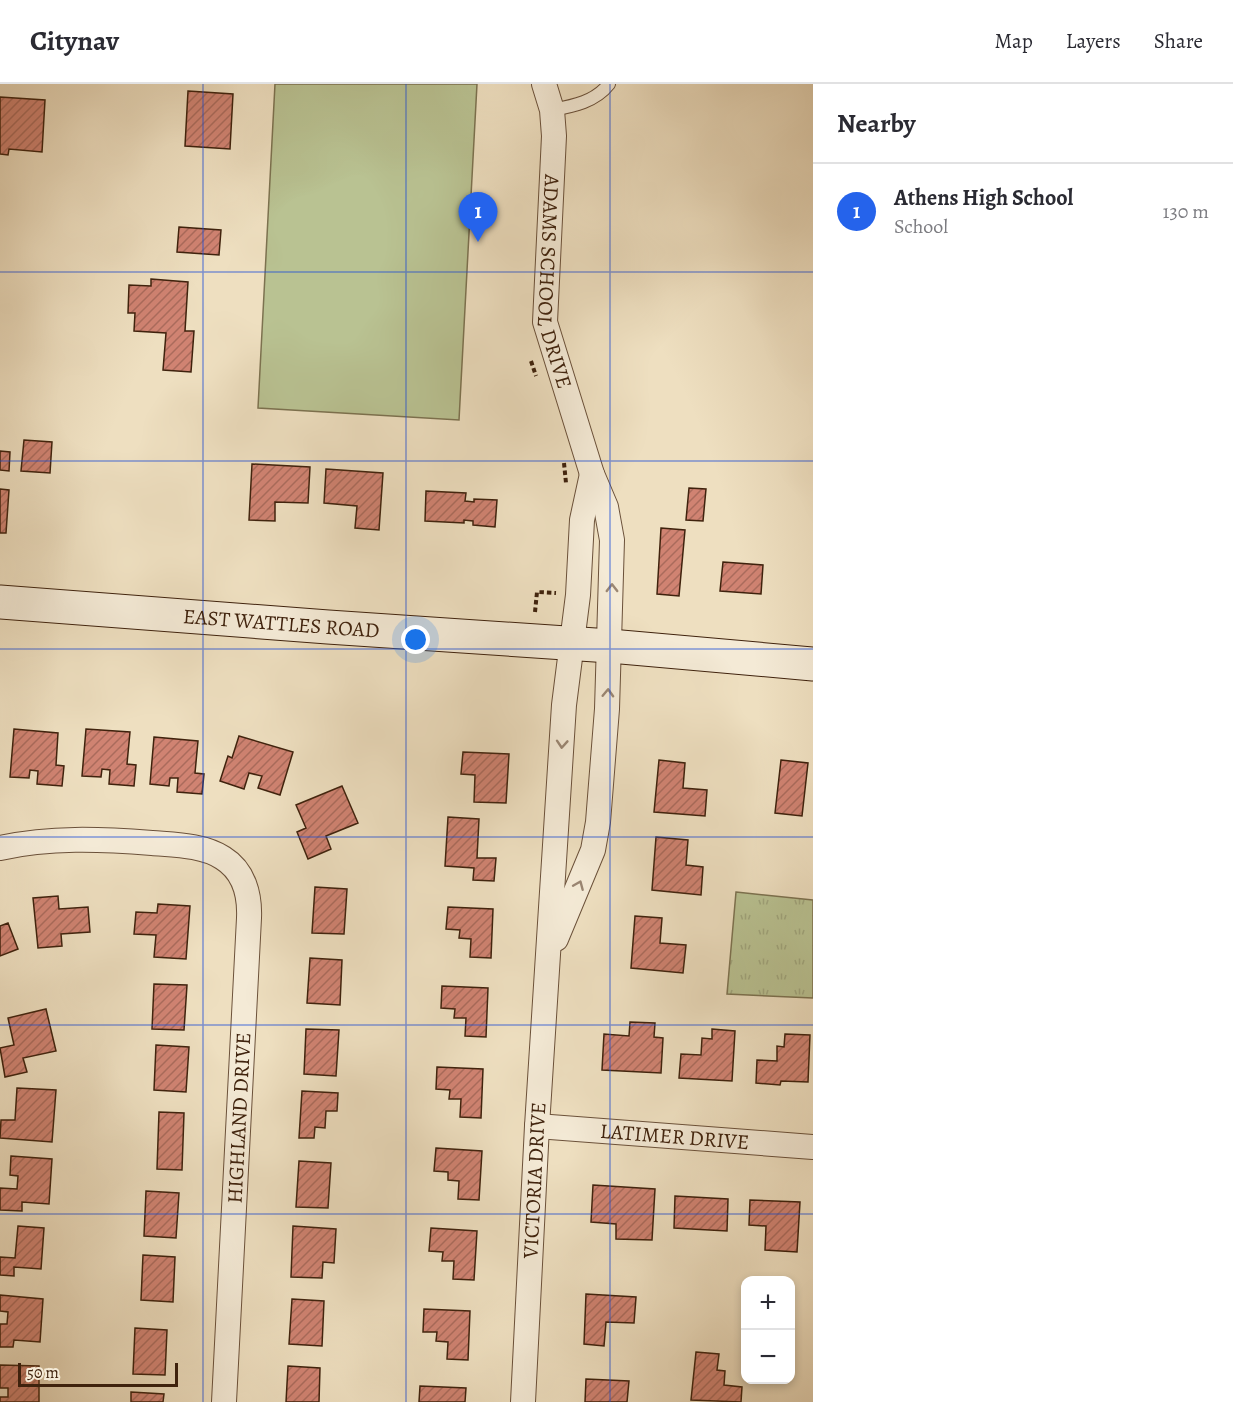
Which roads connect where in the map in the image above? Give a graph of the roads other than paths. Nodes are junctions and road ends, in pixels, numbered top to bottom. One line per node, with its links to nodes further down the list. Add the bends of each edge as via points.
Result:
1 (544, 84): 3 (street, ADAMS SCHOOL DRIVE)
2 (609, 84): 3 (lane, via 598,97)
3 (552, 110): 4 (street, ADAMS SCHOOL DRIVE, via 546,322)
4 (592, 474): 6 (street, ADAMS SCHOOL DRIVE, via 582,520); 7 (street, ADAMS SCHOOL DRIVE, one-way to 4, via 612,540 606,507)
5 (0, 602): 6 (main road, EAST WATTLES ROAD)
6 (571, 644): 7 (main road, EAST WATTLES ROAD); 10 (street, VICTORIA DRIVE, one-way to 10)
7 (610, 646): 8 (main road, EAST WATTLES ROAD); 10 (street, VICTORIA DRIVE, one-way to 7, via 593,850)
8 (813, 664)
9 (0, 848): 13 (street, HIGHLAND DRIVE, via 92,839 178,845 224,858 247,889 250,903)
10 (548, 958): 11 (street, VICTORIA DRIVE)
11 (537, 1126): 12 (street, LATIMER DRIVE); 14 (street, VICTORIA DRIVE)
12 (813, 1147)
13 (224, 1402)
14 (523, 1402)

